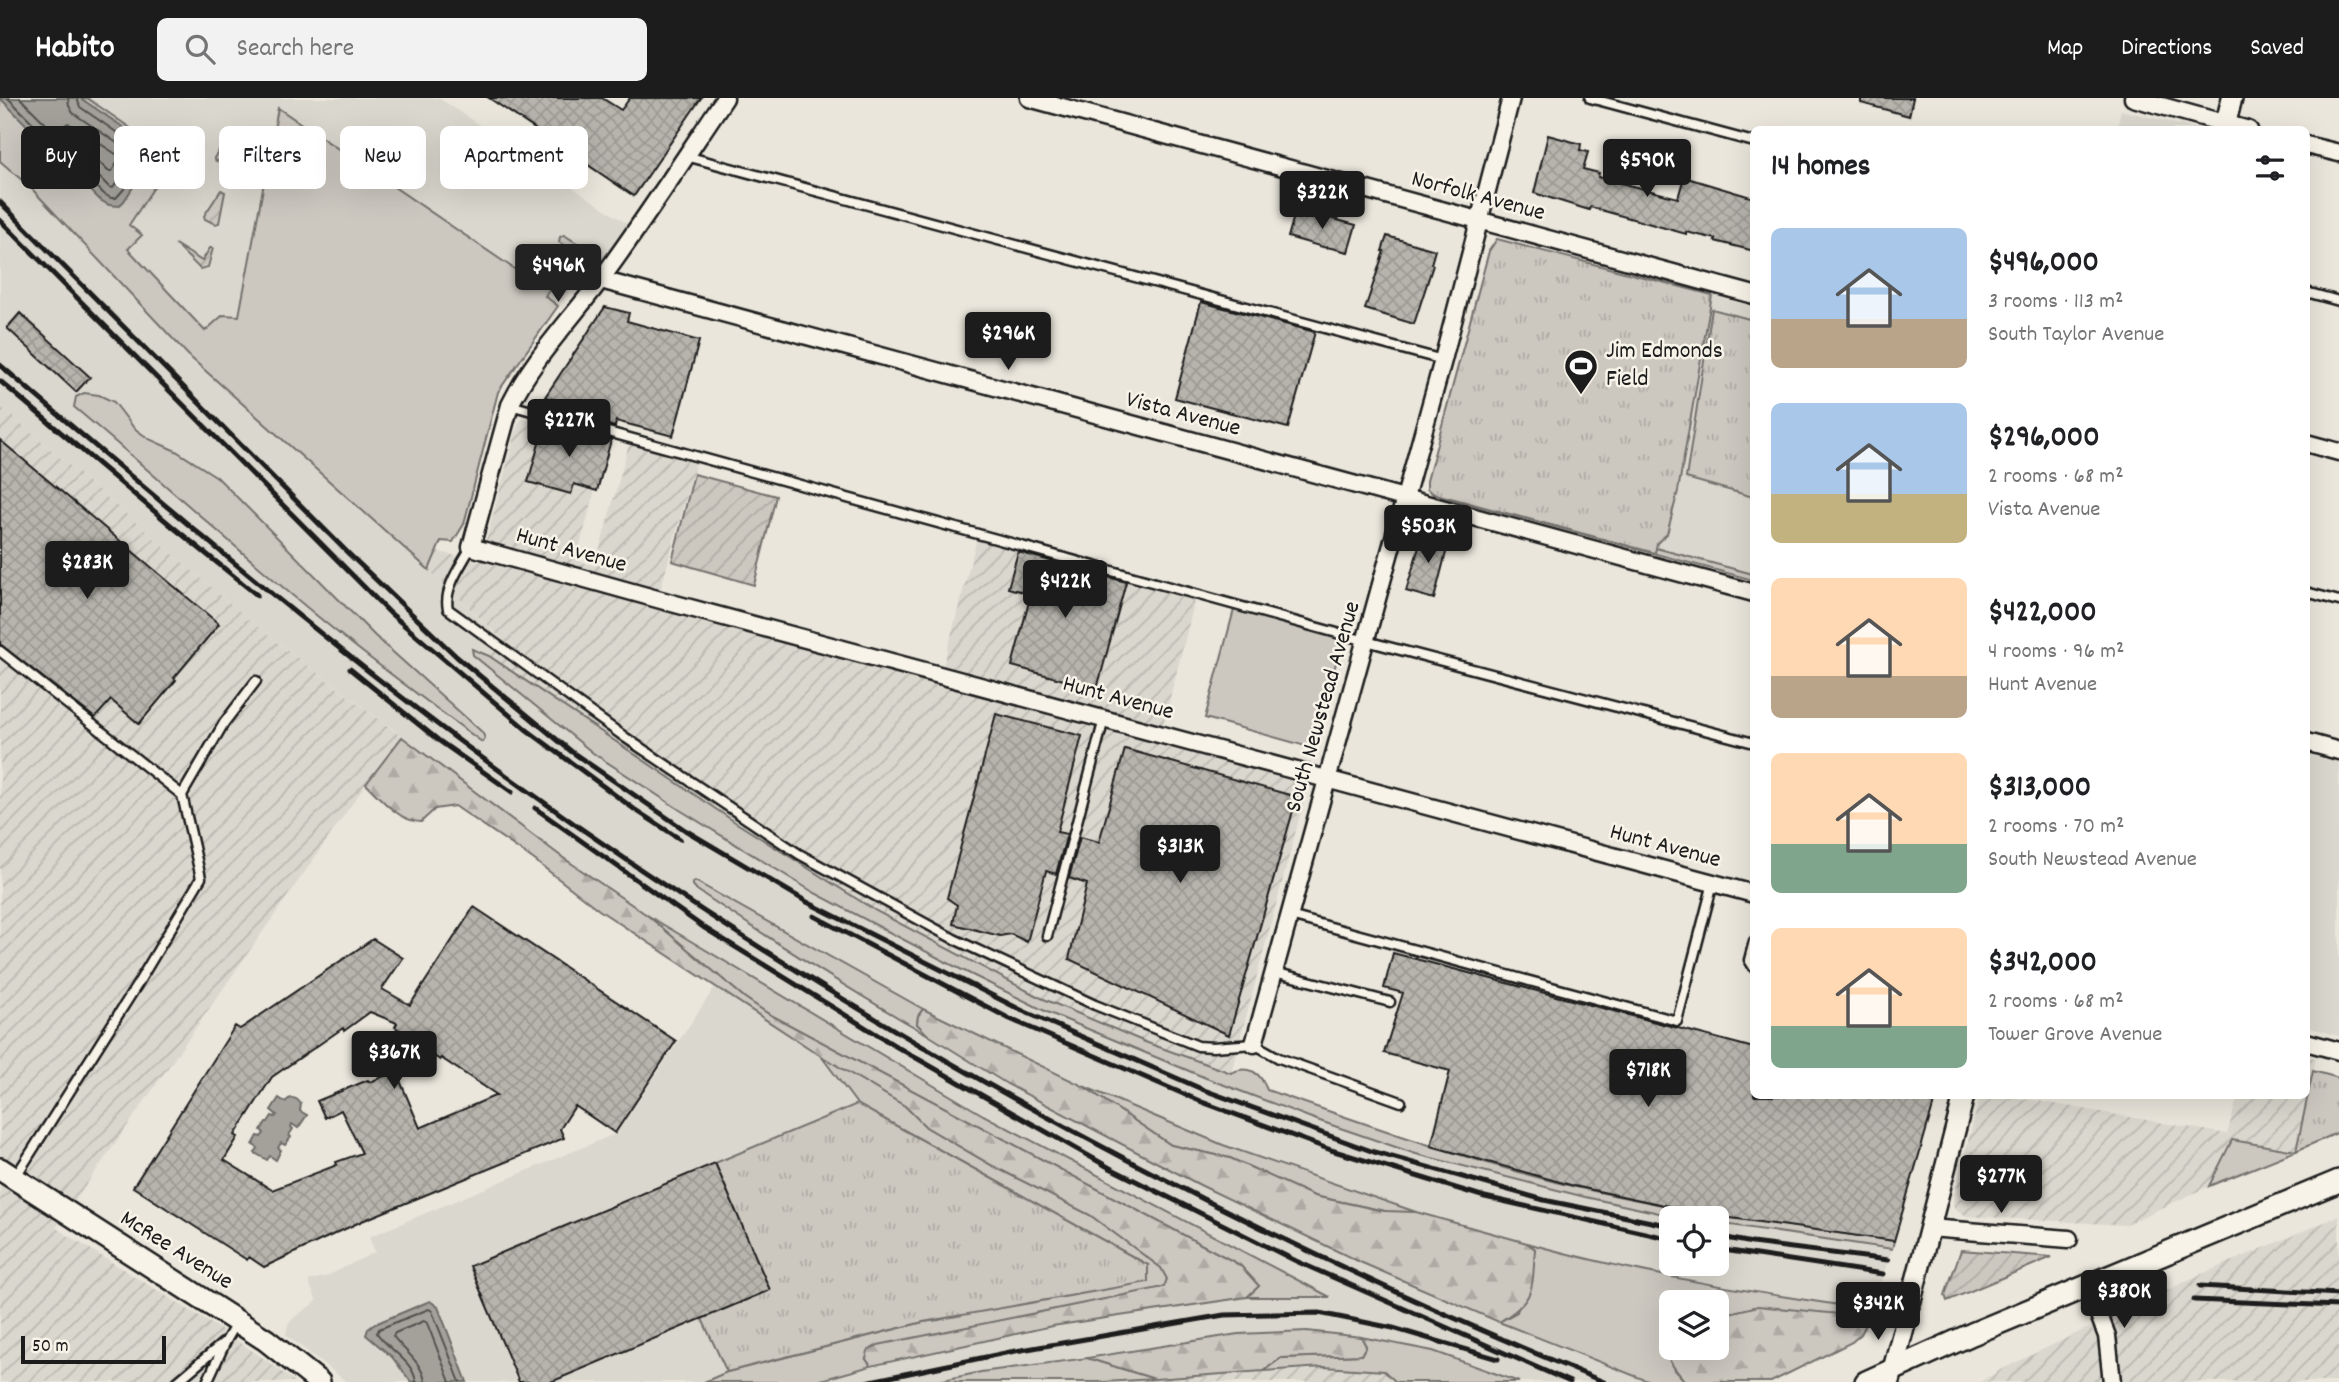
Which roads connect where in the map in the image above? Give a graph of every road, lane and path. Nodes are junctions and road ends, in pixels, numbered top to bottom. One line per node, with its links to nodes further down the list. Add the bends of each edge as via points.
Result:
1 (725, 98): 11 (street)
2 (1029, 98): 12 (street, Norfolk Avenue)
3 (1511, 98): 12 (street, South Newstead Avenue)
4 (1590, 98): 8 (lane)
5 (2133, 98): 7 (street)
6 (2232, 98): 7 (street)
7 (2225, 126)
8 (1750, 141)
9 (2310, 146): 10 (street)
10 (2339, 153)
11 (686, 156): 13 (street); 17 (lane)
12 (1479, 222): 15 (street, Norfolk Avenue); 17 (street, South Newstead Avenue)
13 (601, 280): 18 (street, via 530,370); 21 (street, Vista Avenue)
14 (2310, 293): 16 (lane)
15 (1750, 294)
16 (2339, 301)
17 (1443, 360): 21 (street, South Newstead Avenue)
18 (510, 405): 22 (street); 26 (lane)
19 (2310, 444): 20 (street)
20 (2339, 452)
21 (1405, 500): 23 (street, Vista Avenue); 26 (street, South Newstead Avenue)
22 (471, 547): 29 (street, Hunt Avenue); 42 (lane, via 451,586 448,609 626,738 799,854 954,939 1095,1005 1198,1046)
23 (1750, 592)
24 (2310, 593): 25 (lane)
25 (2339, 601)
26 (1366, 640): 30 (lane); 33 (street, South Newstead Avenue)
27 (0, 651): 34 (lane)
28 (256, 681): 34 (lane, via 223,723)
29 (1104, 719): 33 (street, Hunt Avenue); 38 (lane)
30 (1750, 742)
31 (2310, 743): 32 (street)
32 (2339, 751)
33 (1327, 779): 35 (street, Hunt Avenue); 37 (street, South Newstead Avenue)
34 (182, 795): 46 (lane, via 201,878 137,985)
35 (1713, 883): 36 (street, Hunt Avenue); 37 (lane, via 1677,1021)
36 (1750, 893)
37 (1290, 916): 39 (street, South Newstead Avenue)
38 (1047, 936)
39 (1274, 972): 40 (lane); 42 (street, South Newstead Avenue)
40 (1390, 1002)
41 (2310, 1043): 43 (street)
42 (1254, 1044): 45 (lane, via 1279,1058)
43 (2339, 1051)
44 (1963, 1099): 48 (street)
45 (1401, 1102)
46 (7, 1174): 51 (main road, McRee Avenue)
47 (2339, 1181): 50 (main road)
48 (1930, 1227): 49 (street); 53 (street)
49 (2069, 1239)
50 (2088, 1286): 53 (main road, via 1972,1334); 58 (street, via 2107,1336)
51 (238, 1322): 52 (lane); 56 (main road, McRee Avenue)
52 (226, 1341): 54 (lane); 55 (lane)
53 (1890, 1377): 57 (main road)
54 (177, 1382)
55 (207, 1382)
56 (319, 1382)
57 (1866, 1382)
58 (2112, 1382)

